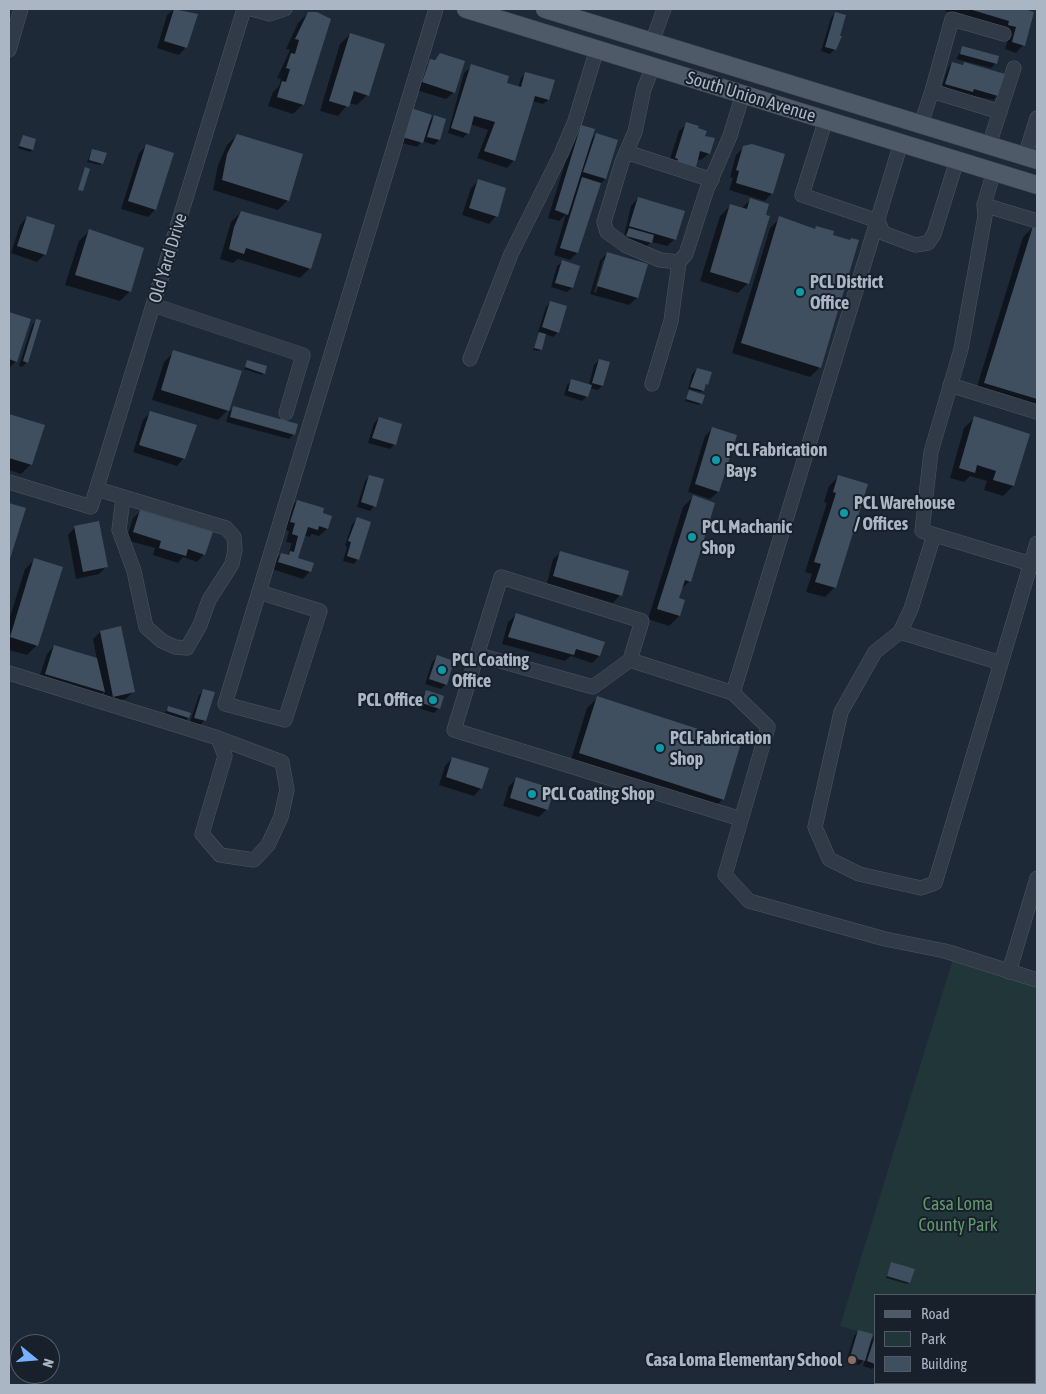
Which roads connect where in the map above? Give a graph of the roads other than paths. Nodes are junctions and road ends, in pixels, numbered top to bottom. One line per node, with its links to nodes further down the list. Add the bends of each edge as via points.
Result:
1 (21, 9): 14 (street)
2 (244, 9): 38 (street, Old Yard Drive)
3 (252, 9): 9 (street)
4 (285, 9): 9 (street)
5 (436, 9): 50 (street)
6 (466, 9): 10 (main road, South Union Avenue)
7 (545, 9): 12 (main road, South Union Avenue)
8 (664, 9): 12 (street)
9 (271, 11)
10 (520, 26): 12 (main road, via 531,19 541,20 636,47); 13 (main road, South Union Avenue)
11 (1004, 34): 18 (street, via 952,19)
12 (652, 42): 17 (main road, South Union Avenue)
13 (597, 49): 15 (main road, South Union Avenue); 39 (street, via 572,129 511,254)
14 (9, 50)
15 (653, 66): 17 (main road, via 664,58 745,82); 19 (main road, South Union Avenue); 28 (street, via 644,89 635,132)
16 (1014, 68): 22 (street)
17 (762, 77): 21 (main road, South Union Avenue)
18 (932, 91): 22 (street); 25 (street)
19 (743, 94): 20 (main road, South Union Avenue); 32 (street)
20 (781, 106): 21 (main road, via 823,107 860,116 868,116); 24 (main road, South Union Avenue)
21 (875, 110): 25 (main road, South Union Avenue)
22 (1000, 112): 27 (street)
23 (1037, 118): 29 (street)
24 (826, 120): 26 (main road, South Union Avenue); 35 (street, via 802,195)
25 (921, 124): 27 (main road, South Union Avenue)
26 (901, 143): 29 (main road, via 931,138 1013,163); 30 (main road, South Union Avenue); 35 (street)
27 (989, 145): 29 (main road, South Union Avenue)
28 (626, 152): 32 (street); 37 (street, via 604,222 608,232 624,245 660,260)
29 (1031, 158)
30 (957, 160): 31 (main road, South Union Avenue); 35 (street, via 934,234 928,243 915,245 883,233)
31 (994, 171): 33 (main road, South Union Avenue); 34 (street)
32 (712, 180): 37 (street, via 686,254)
33 (1037, 185)
34 (984, 205): 36 (street); 41 (street, via 962,349)
35 (878, 221): 56 (street)
36 (1037, 222)
37 (679, 262): 40 (street, via 671,321)
38 (153, 305): 43 (street, via 303,355); 45 (street, Old Yard Drive)
39 (470, 359)
40 (652, 384)
41 (950, 385): 42 (street); 47 (street, via 930,452 924,503 922,531)
42 (1037, 412)
43 (286, 413)
44 (9, 482): 45 (street, Old Yard Drive, via 91,507)
45 (97, 489): 46 (street)
46 (123, 498): 46 (street, via 226,528 234,537 232,564 208,600 200,625 187,648 162,641 146,627 134,572 119,530)
47 (934, 534): 49 (street); 51 (street, via 911,609)
48 (1037, 543): 49 (street)
49 (1031, 564): 54 (street)
50 (259, 592): 50 (street, via 225,704 285,720 320,611)
51 (900, 632): 54 (street); 54 (street, via 874,652 841,712 815,827 829,859 859,874 921,888 935,882)
52 (479, 656): 53 (street, via 593,687); 53 (street, via 502,577 642,621); 58 (street, via 454,730)
53 (630, 660): 56 (street)
54 (1001, 663)
55 (9, 674): 57 (street)
56 (733, 693): 58 (street, via 768,727)
57 (218, 738): 57 (street, via 225,756 202,834 220,854 254,860 268,845 281,817 287,790 282,762)
58 (741, 818): 60 (street, via 725,875 749,901 880,937 945,951)
59 (1037, 878): 60 (street)
60 (1009, 972): 61 (street)
61 (1037, 980)

